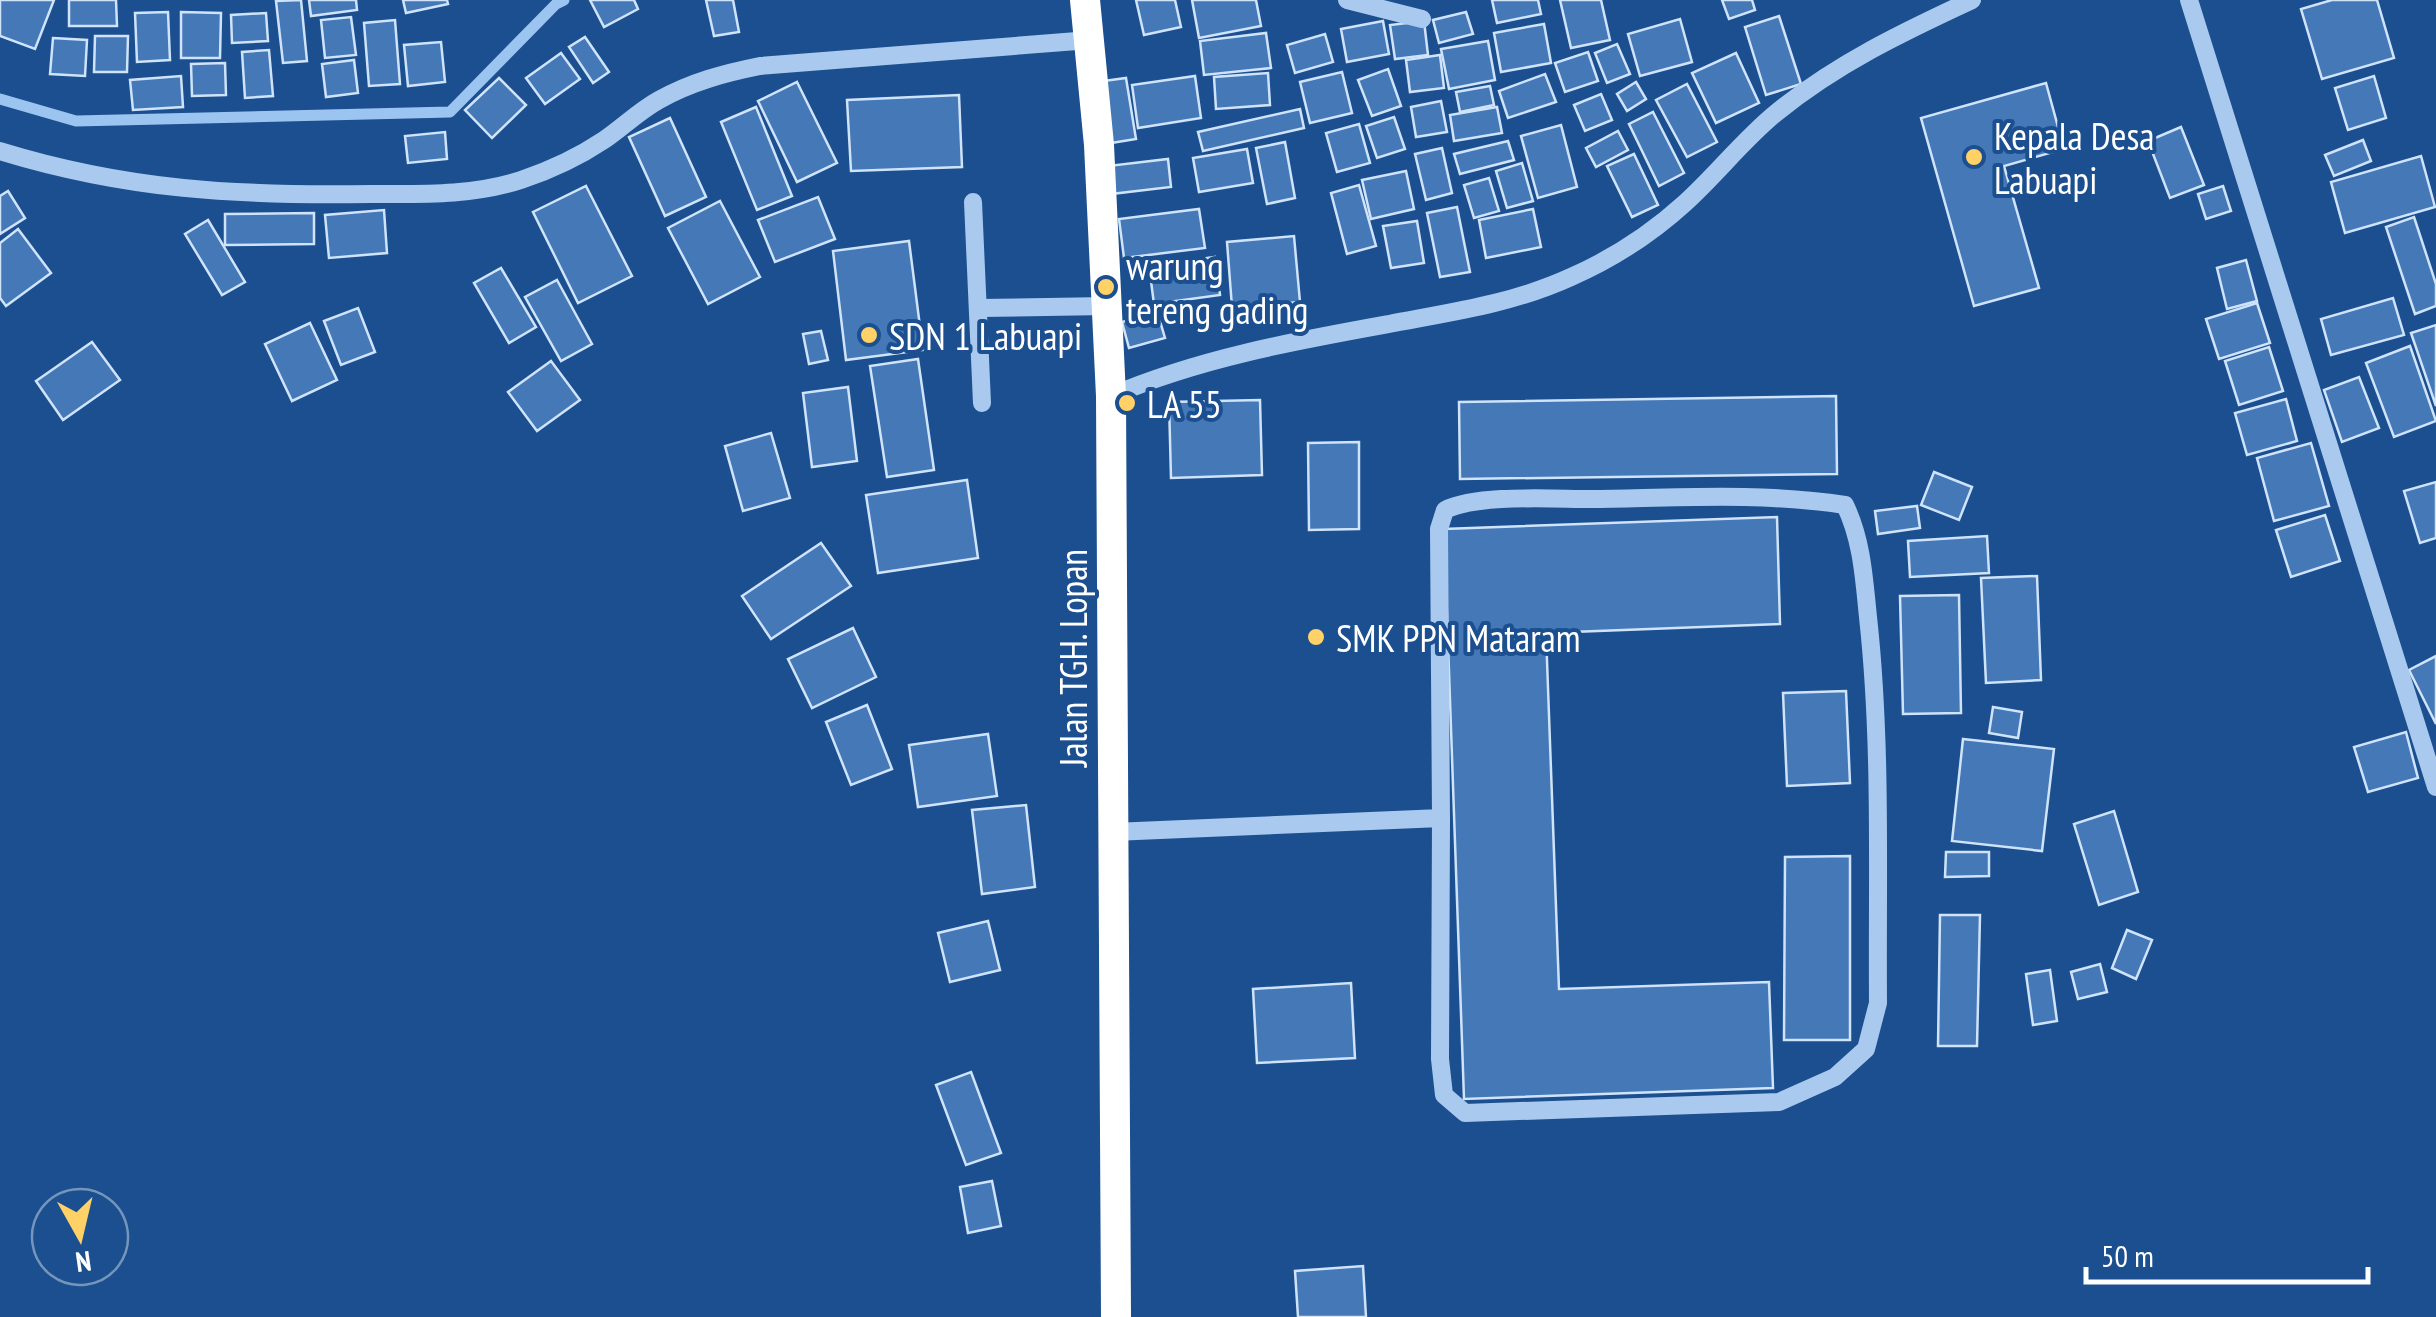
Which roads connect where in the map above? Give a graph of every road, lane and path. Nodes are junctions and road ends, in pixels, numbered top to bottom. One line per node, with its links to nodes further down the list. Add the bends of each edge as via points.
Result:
1 (1084, 0): 6 (highway, Jalan TGH. Lopan)
2 (1347, 0): 5 (street)
3 (1972, 0): 11 (street, via 1889,38 1813,85 1743,141 1684,204 1576,276 1494,305 1238,355)
4 (2190, 0): 13 (street)
5 (1422, 19)
6 (1090, 40): 7 (street, via 726,73 660,100 559,164 476,191 202,192 75,172); 9 (highway, Jalan TGH. Lopan)
7 (0, 151)
8 (973, 202): 10 (street)
9 (1107, 306): 10 (street); 11 (highway, Jalan TGH. Lopan)
10 (978, 308): 12 (street)
11 (1112, 396): 15 (highway, Jalan TGH. Lopan)
12 (982, 403)
13 (2436, 787)
14 (1441, 818): 14 (street, via 1440,1059 1444,1094 1465,1113 1778,1102 1835,1077 1866,1049 1878,1003 1875,679 1860,547 1845,505 1795,497 1531,499 1445,510 1438,529); 15 (street)
15 (1113, 832): 16 (highway, Jalan TGH. Lopan)
16 (1116, 1317)

